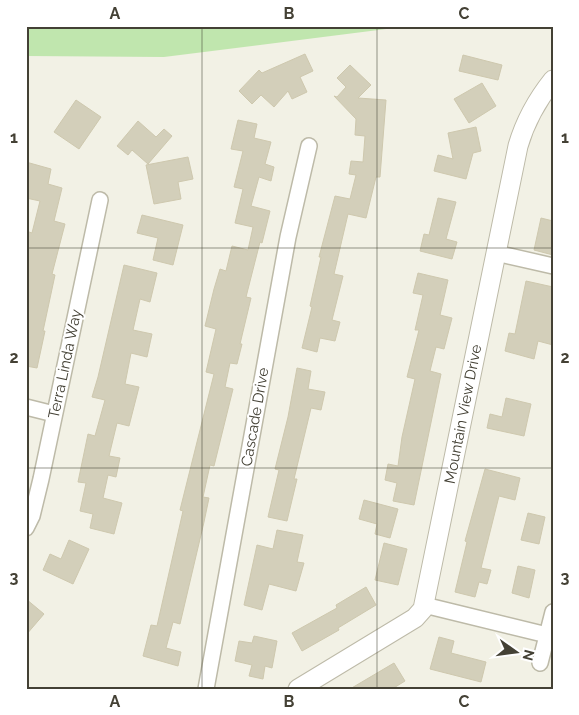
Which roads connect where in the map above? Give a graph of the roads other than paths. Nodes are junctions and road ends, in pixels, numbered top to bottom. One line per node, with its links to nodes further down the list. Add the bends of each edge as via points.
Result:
1 (553, 80): 4 (street, Mountain View Drive, via 536,105 520,139)
2 (309, 146): 14 (street, Cascade Drive, via 288,237)
3 (100, 200): 7 (street, Terra Linda Way)
4 (496, 253): 5 (street); 9 (street, Mountain View Drive)
5 (553, 266)
6 (26, 407): 7 (street)
7 (54, 414): 8 (street, Terra Linda Way, via 32,516)
8 (26, 528)
9 (424, 605): 11 (street); 13 (street, via 415,618)
10 (553, 612): 11 (street)
11 (547, 635): 12 (street)
12 (540, 663)
13 (308, 686)
14 (206, 689)

